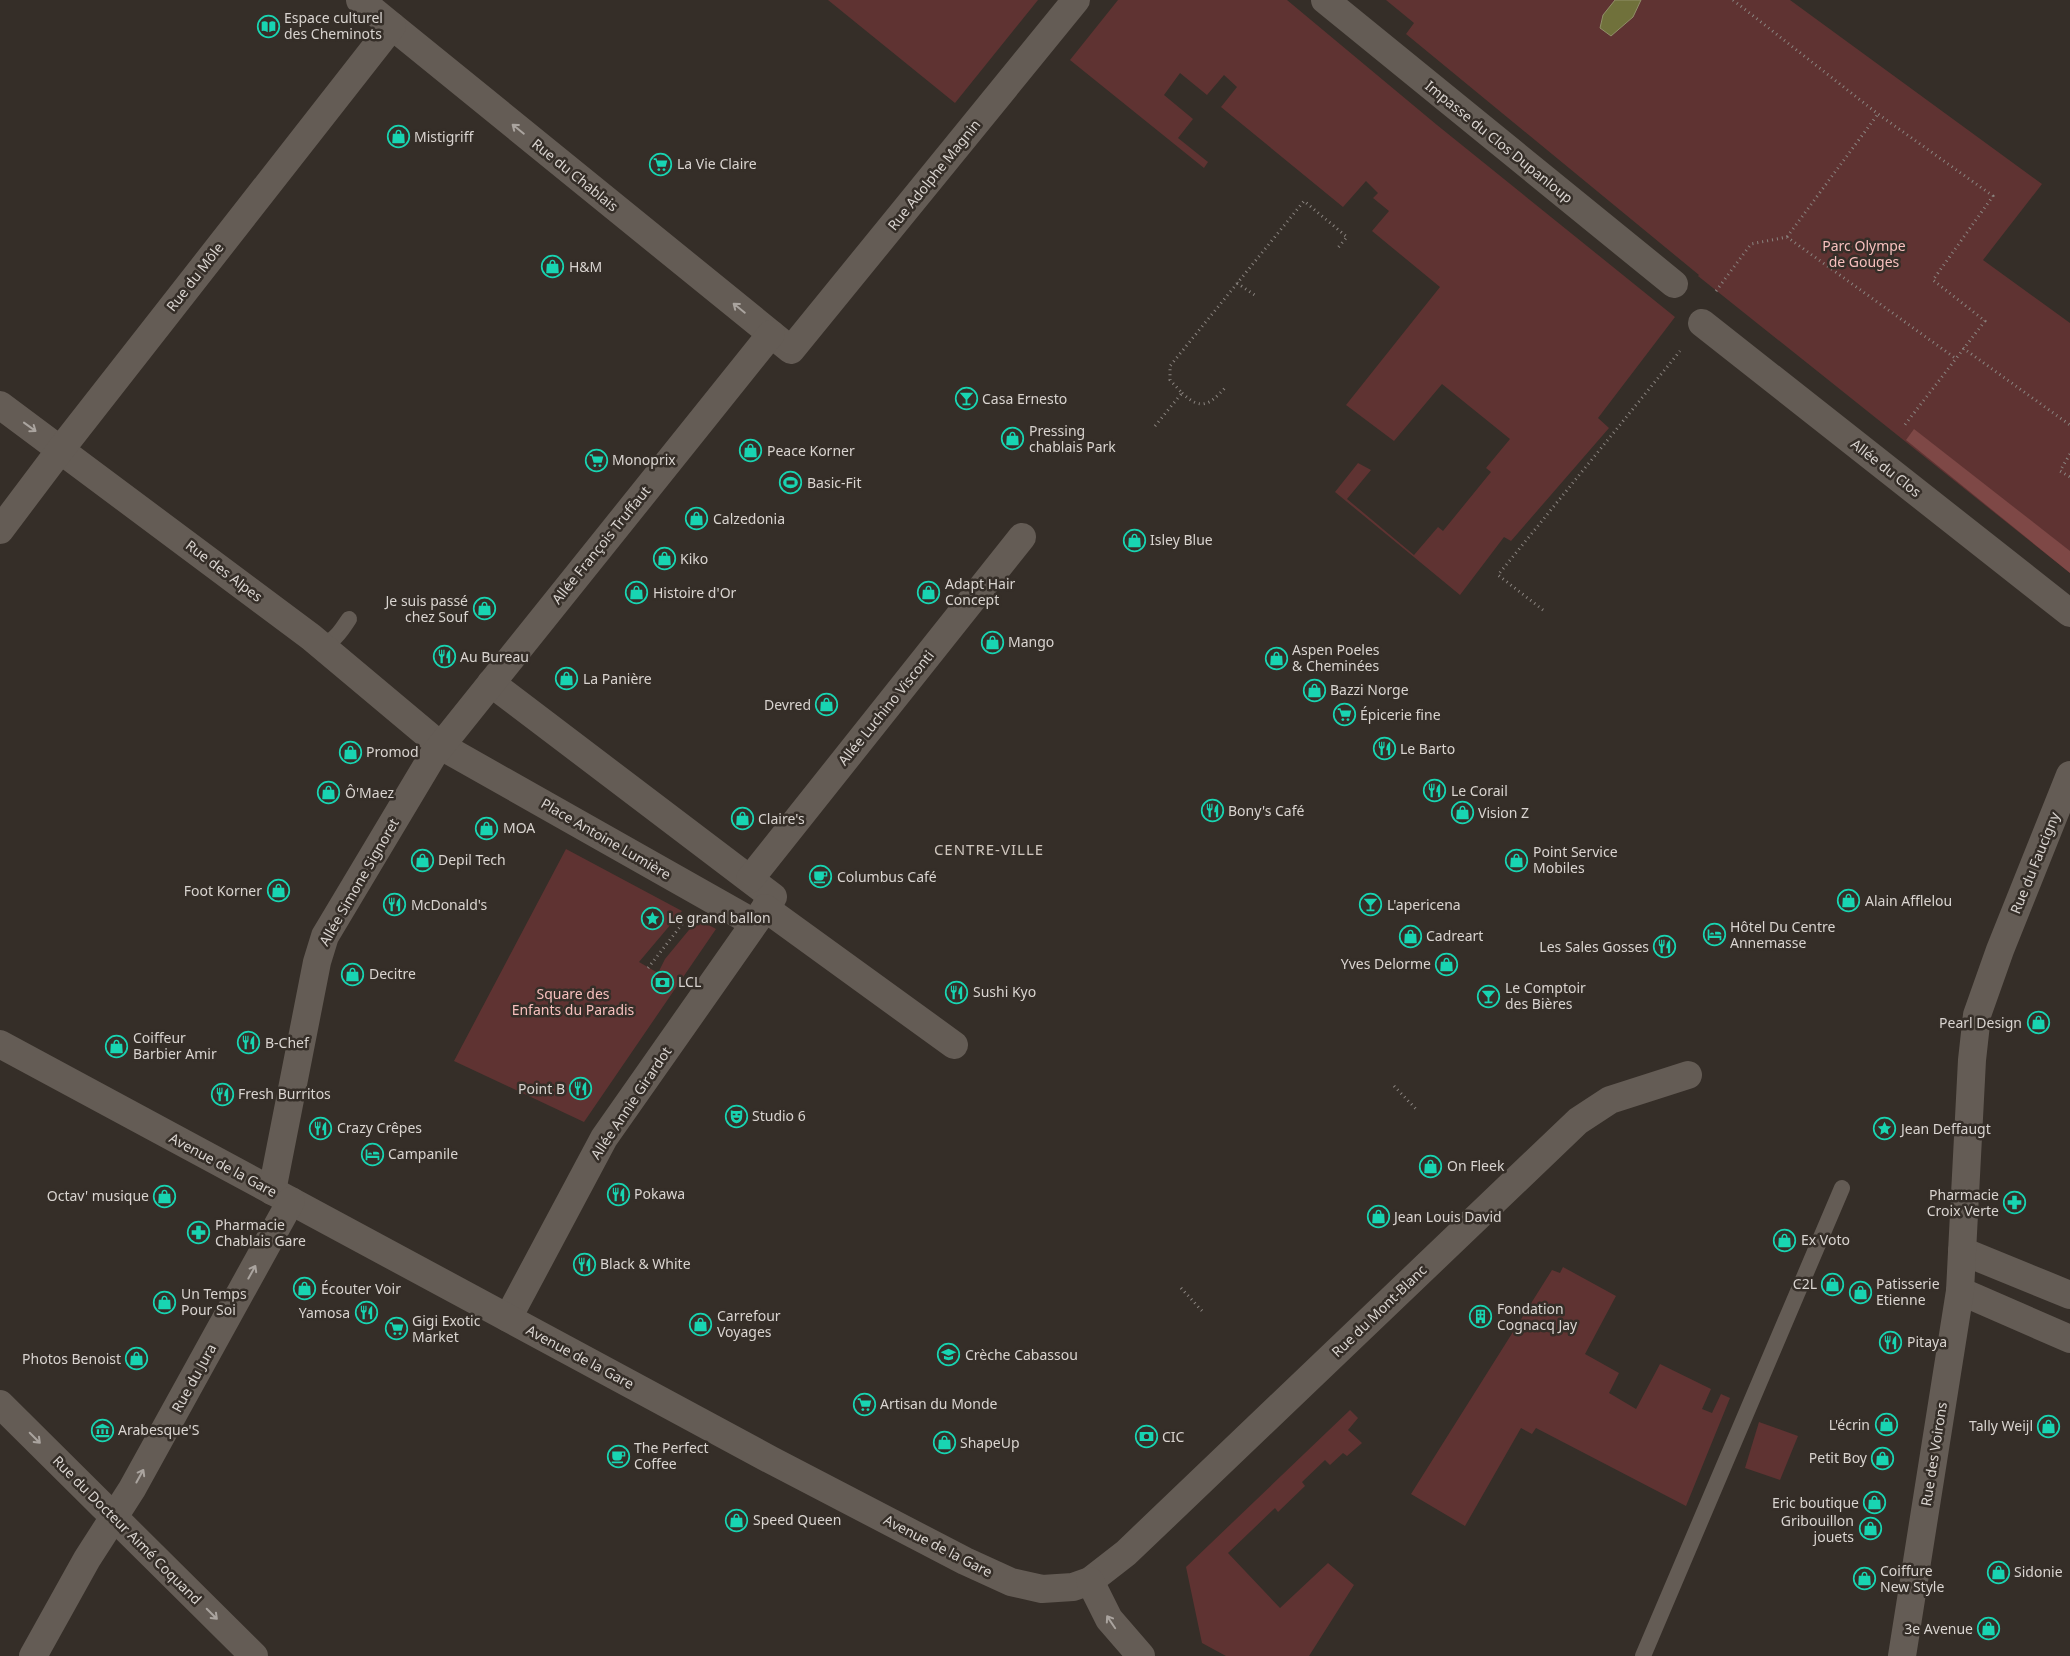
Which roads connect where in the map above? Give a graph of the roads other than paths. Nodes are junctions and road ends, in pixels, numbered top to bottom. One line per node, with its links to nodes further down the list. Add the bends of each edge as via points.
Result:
1 (360, 0): 4 (street, Rue du Chablais)
2 (1076, 0): 7 (street, Rue Adolphe Magnin)
3 (1325, 0): 5 (street, Impasse du Clos Dupanloup)
4 (392, 26): 7 (street, Rue du Chablais, one-way to 4); 9 (street, Rue du Môle)
5 (1674, 284)
6 (1702, 323): 12 (street, Allée du Clos)
7 (781, 342): 15 (street, Allée François Truffaut)
8 (0, 406): 9 (street, Rue des Alpes, one-way to 9)
9 (61, 449): 10 (street, Rue du Môle); 14 (street, Rue des Alpes)
10 (0, 530)
11 (1022, 537): 18 (street, Allée Luchino Visconti)
12 (2070, 613)
13 (349, 620): 14 (lane, via 334,640 321,642)
14 (311, 637): 16 (street, Rue des Alpes)
15 (491, 682): 16 (street, Allée François Truffaut); 18 (street)
16 (436, 752): 19 (street, Place Antoine Lumière); 24 (street, Allée Simone Signoret, via 319,951)
17 (2070, 775): 25 (street, Rue du Faucigny, via 2000,950 1974,1031)
18 (750, 879): 19 (street, via 773,896)
19 (760, 916): 21 (street, Place Antoine Lumière); 28 (street, Allée Annie Girardot, via 604,1138)
20 (0, 1044): 24 (street, Avenue de la Gare)
21 (954, 1046)
22 (1688, 1074): 32 (street, Rue du Mont-Blanc, via 1610,1100 1578,1121 1126,1553)
23 (1842, 1188): 36 (lane)
24 (282, 1196): 28 (street, Avenue de la Gare); 31 (street, Rue du Jura, one-way to 24, via 132,1489)
25 (1962, 1251): 26 (street, Rue des Voirons); 27 (street)
26 (1960, 1291): 29 (street); 37 (street, Rue des Voirons)
27 (2070, 1295)
28 (508, 1318): 32 (street, Avenue de la Gare, via 771,1460 1011,1582 1058,1590)
29 (2070, 1338)
30 (0, 1404): 31 (street, Rue du Docteur Aimé Coquand, one-way to 31)
31 (114, 1517): 33 (street, Rue du Jura); 34 (street, Rue du Docteur Aimé Coquand, one-way to 34)
32 (1090, 1582): 35 (street, one-way to 32, via 1109,1619)
33 (33, 1656)
34 (254, 1656)
35 (1141, 1656)
36 (1643, 1656)
37 (1902, 1656)

